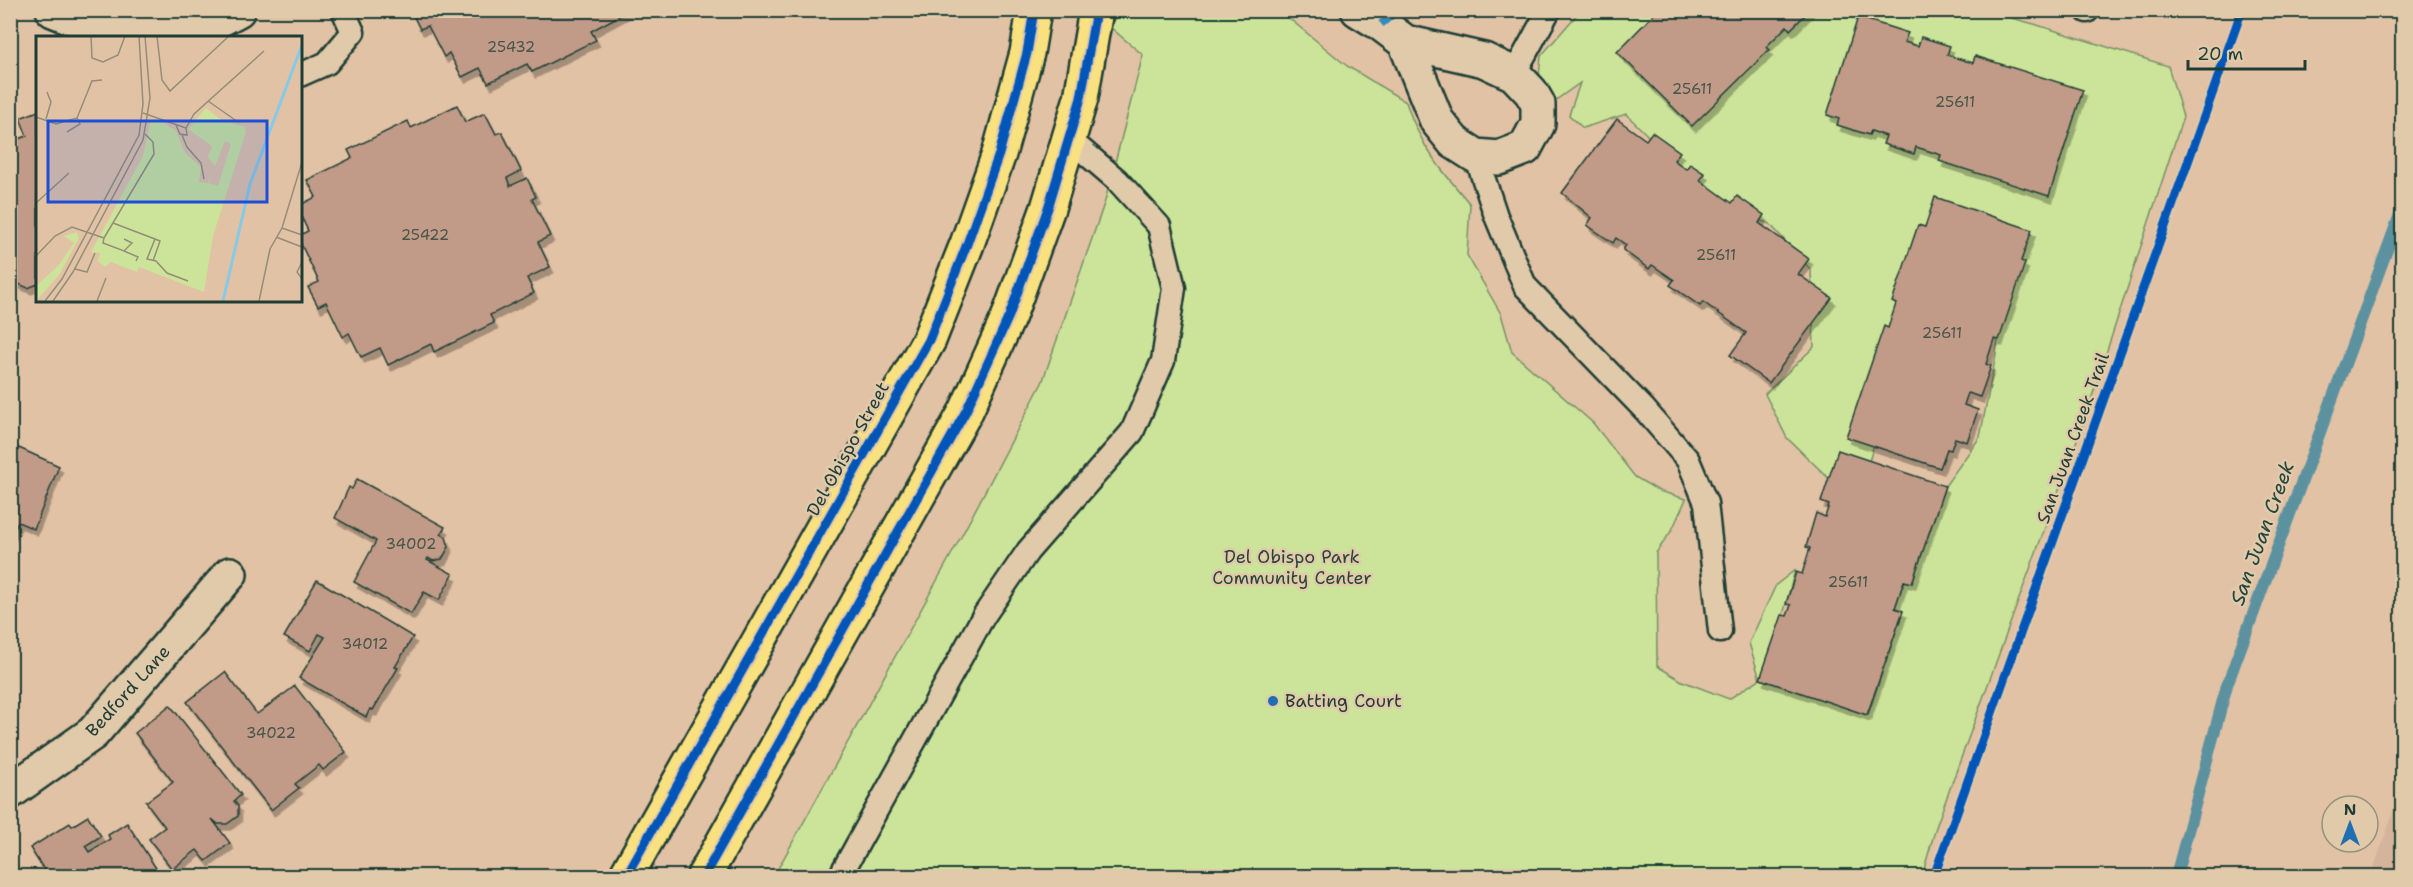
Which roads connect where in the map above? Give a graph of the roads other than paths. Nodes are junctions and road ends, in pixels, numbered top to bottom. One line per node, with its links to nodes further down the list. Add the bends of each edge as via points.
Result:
1 (53, 10): 2 (street, via 93,26 208,26)
2 (238, 10)
3 (342, 10): 9 (lane, via 353,32 327,63)
4 (1034, 10): 16 (main road, Del Obispo Street, via 1027,53 999,154 929,340)
5 (1096, 10): 11 (main road, via 1081,98)
6 (1358, 10): 8 (street)
7 (1549, 10): 10 (lane)
8 (1405, 42): 10 (street, via 1484,60); 12 (street, via 1437,122 1454,142)
9 (302, 74)
10 (1514, 74): 12 (street, via 1538,104 1538,124 1525,148 1499,158)
11 (1069, 139): 17 (main road, via 1009,316 966,411); 18 (lane, via 1117,180 1159,226 1174,288 1163,361 1132,432 1028,551 983,617)
12 (1476, 156): 14 (lane, via 1525,286 1688,460 1706,503)
13 (230, 574): 15 (street, Bedford Lane, via 93,733)
14 (1720, 631)
15 (10, 792)
16 (626, 876)
17 (704, 876)
18 (840, 876)

